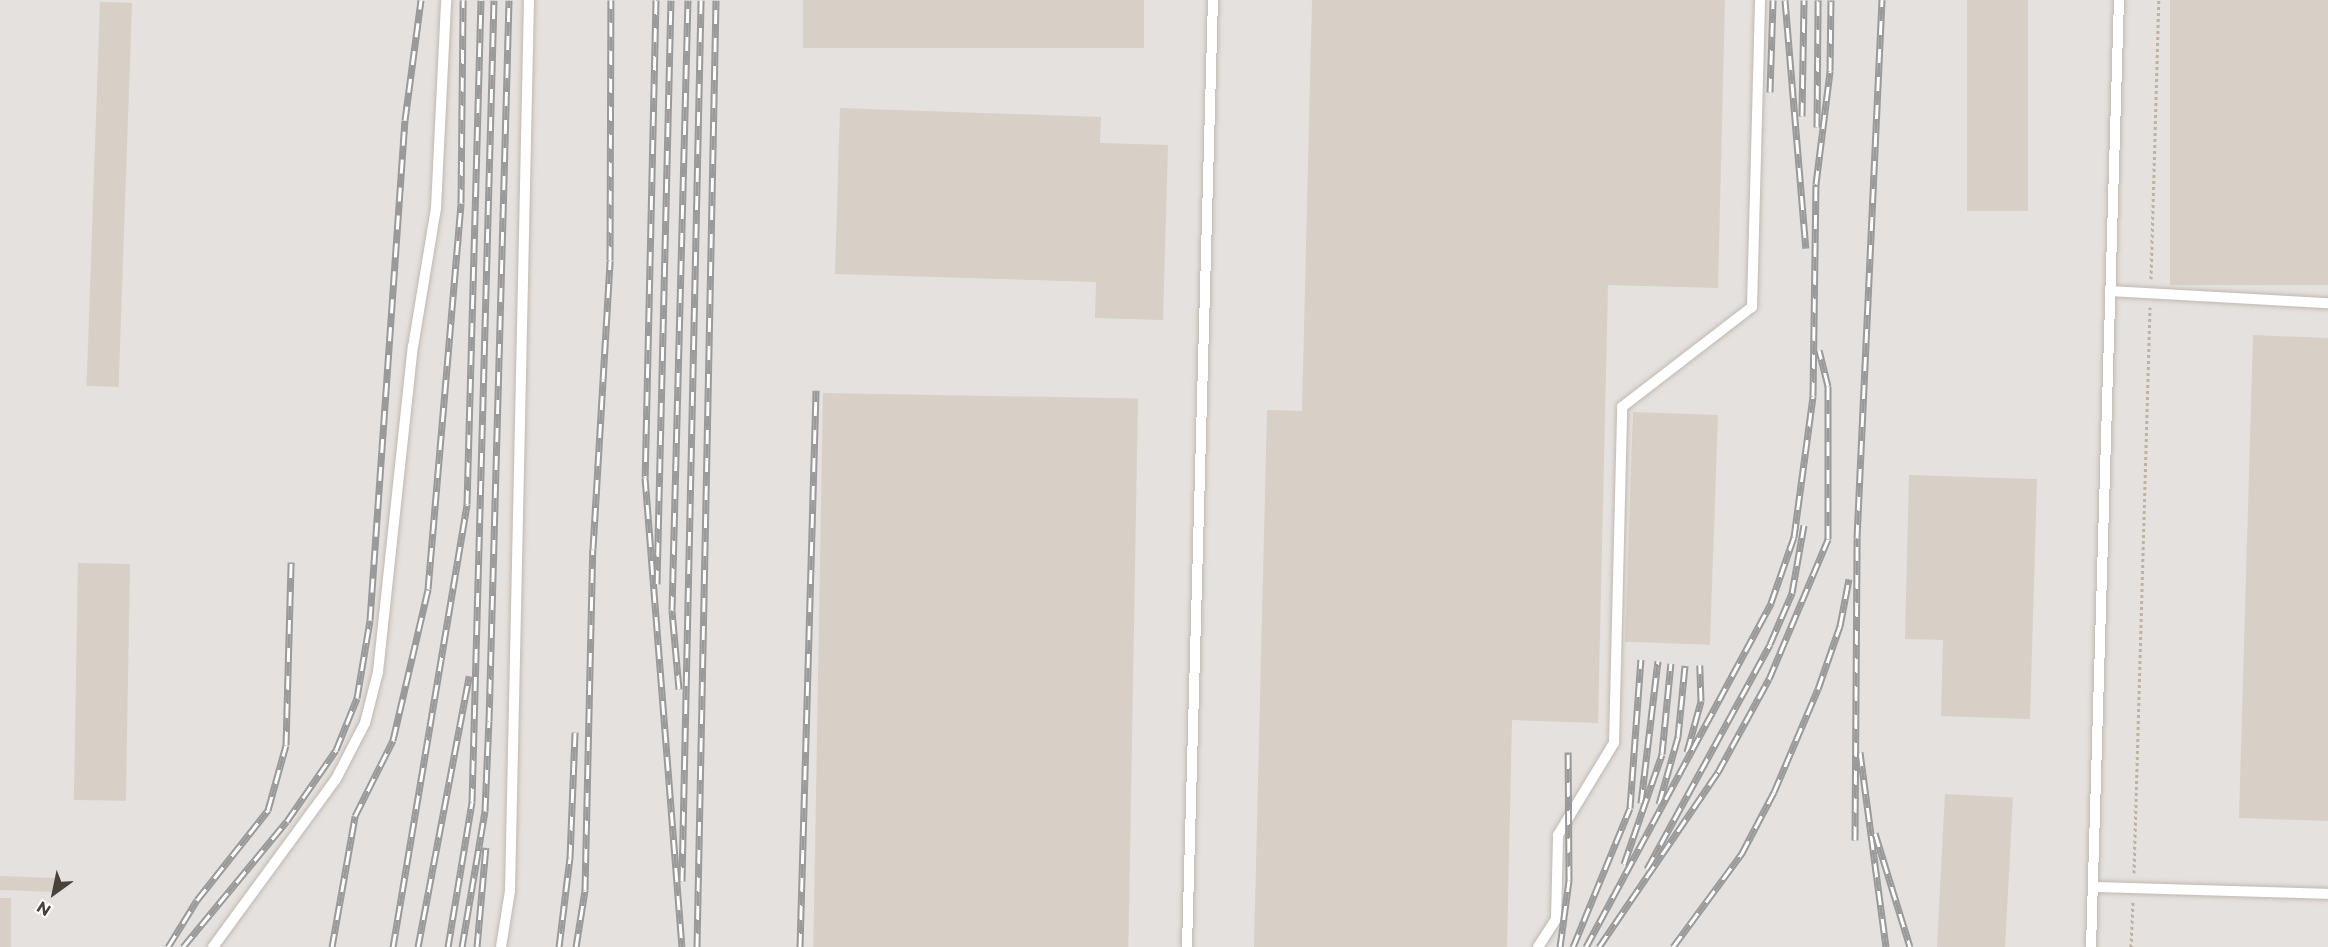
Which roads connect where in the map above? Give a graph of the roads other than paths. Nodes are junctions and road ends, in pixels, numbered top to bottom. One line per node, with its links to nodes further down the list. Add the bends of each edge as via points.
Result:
1 (446, 0): 10 (lane, via 436,208 413,347 378,672 365,723 336,779)
2 (529, 0): 11 (lane, via 510,891)
3 (1213, 0): 12 (lane)
4 (1760, 0): 13 (lane, via 1752,307 1622,407 1614,743 1558,835 1556,919)
5 (2119, 0): 6 (lane)
6 (2110, 291): 7 (lane); 8 (lane)
7 (2328, 303)
8 (2093, 887): 9 (lane); 14 (lane)
9 (2328, 894)
10 (213, 947)
11 (501, 947)
12 (1187, 947)
13 (1539, 947)
14 (2091, 947)

